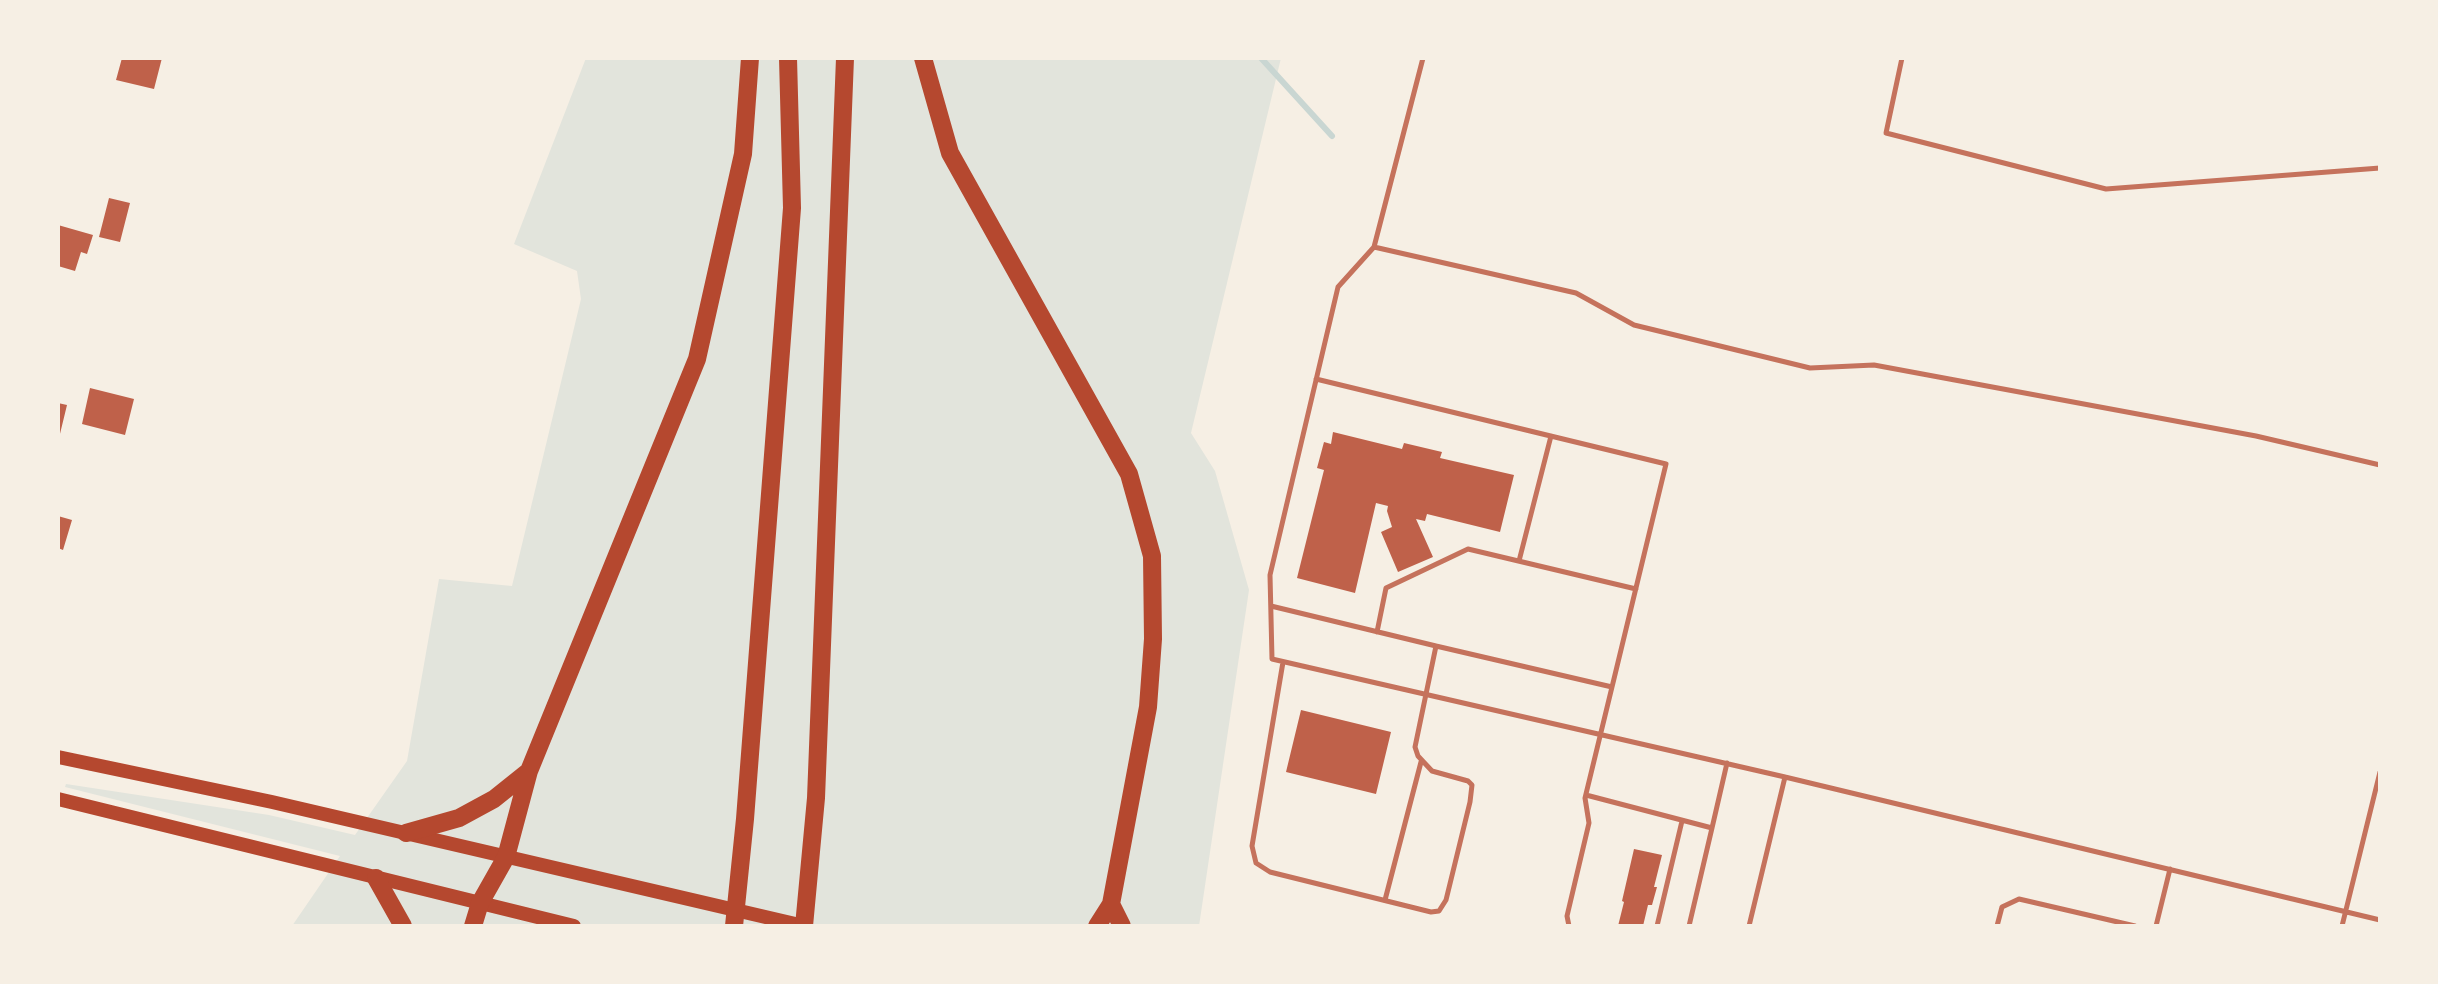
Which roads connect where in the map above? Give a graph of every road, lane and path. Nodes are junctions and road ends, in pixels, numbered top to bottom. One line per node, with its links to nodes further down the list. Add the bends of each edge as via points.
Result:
1 (750, 58): 24 (highway, via 743,154 697,359)
2 (788, 58): 43 (highway, via 792,208)
3 (845, 58): 44 (highway, via 816,798)
4 (923, 58): 37 (highway, via 950,153 1129,474 1152,556 1148,707)
5 (1423, 58): 8 (lane)
6 (1902, 58): 7 (lane, via 1886,133 2106,189)
7 (2380, 168)
8 (1374, 247): 9 (lane, via 1338,287); 11 (lane, via 1576,293 1634,325 1810,368 1874,365 2256,436)
9 (1316, 379): 10 (lane); 14 (lane, via 1270,575)
10 (1551, 436): 12 (lane); 13 (lane, via 1666,464)
11 (2380, 465)
12 (1519, 561): 13 (lane); 15 (lane, via 1468,549 1386,588)
13 (1636, 589): 18 (lane)
14 (1271, 606): 15 (lane); 17 (lane, via 1272,659)
15 (1377, 632): 16 (lane)
16 (1436, 646): 18 (lane); 19 (lane)
17 (1283, 662): 19 (lane); 35 (lane, via 1252,846 1256,863 1270,872)
18 (1612, 687): 20 (lane)
19 (1425, 694): 20 (lane); 22 (lane, via 1415,747)
20 (1600, 734): 23 (lane); 27 (lane)
21 (58, 757): 31 (main road)
22 (1422, 761): 35 (lane); 35 (lane, via 1432,771 1472,785 1446,900 1439,911 1431,912)
23 (1727, 763): 26 (lane); 30 (lane)
24 (529, 771): 31 (highway, via 459,818); 32 (highway)
25 (2380, 772): 38 (lane)
26 (1785, 777): 33 (lane); 50 (lane)
27 (1586, 795): 29 (lane); 47 (lane, via 1589,823)
28 (58, 799): 34 (main road)
29 (1682, 821): 30 (lane); 48 (lane)
30 (1712, 828): 49 (lane)
31 (406, 833): 32 (main road)
32 (506, 857): 36 (highway); 44 (main road)
33 (2170, 869): 38 (lane); 53 (lane)
34 (376, 878): 36 (main road); 40 (highway)
35 (1385, 900)
36 (480, 903): 41 (highway); 42 (main road)
37 (1111, 904): 45 (highway); 46 (highway)
38 (2347, 912): 39 (lane); 54 (lane)
39 (2380, 920)
40 (403, 926)
41 (473, 926)
42 (574, 926)
43 (734, 926)
44 (804, 926)
45 (1097, 926)
46 (1122, 926)
47 (1569, 926)
48 (1657, 926)
49 (1689, 926)
50 (1749, 926)
51 (1997, 926): 52 (lane, via 2002,907 2019,899)
52 (2135, 926)
53 (2156, 926)
54 (2344, 926)

